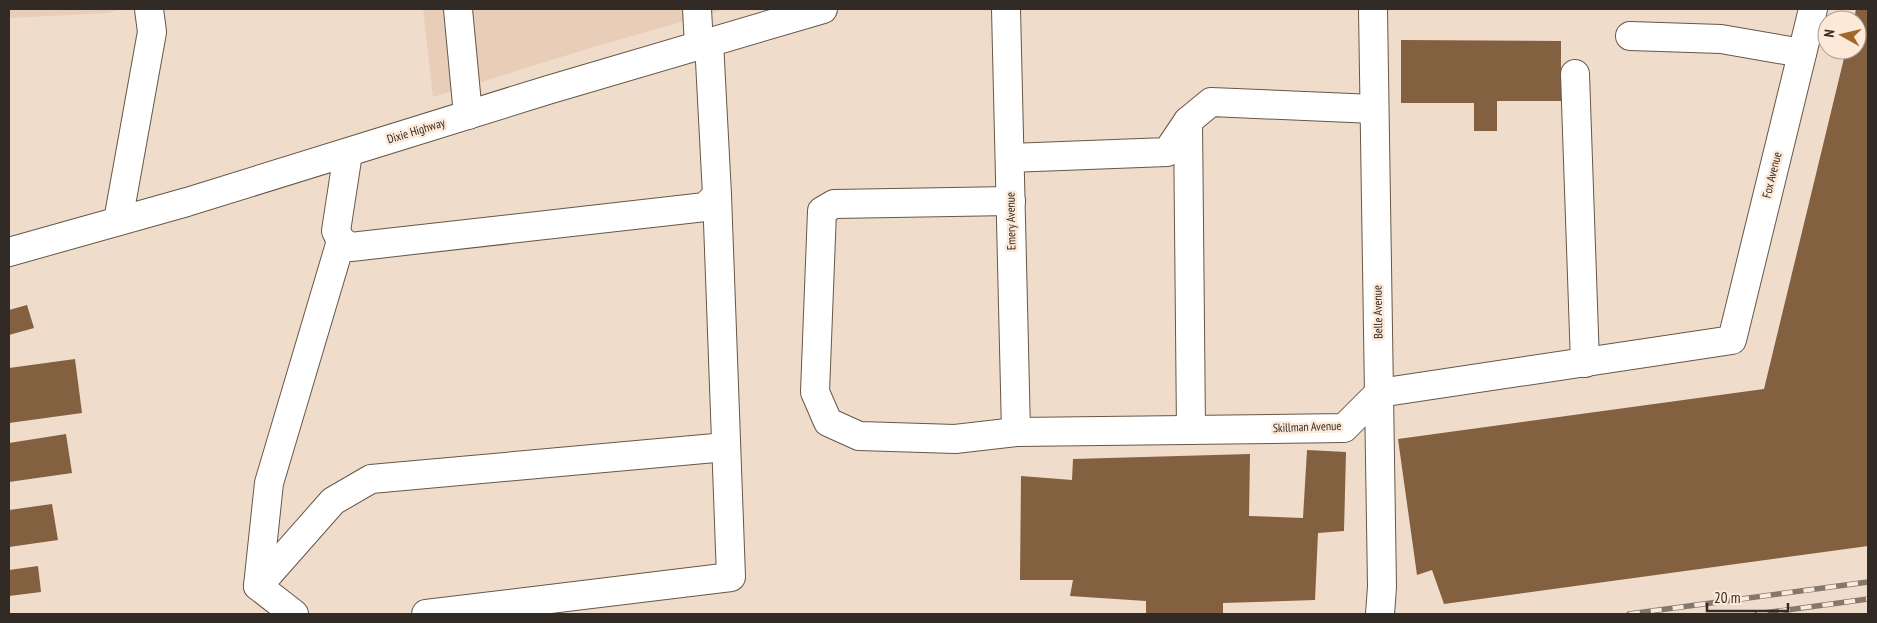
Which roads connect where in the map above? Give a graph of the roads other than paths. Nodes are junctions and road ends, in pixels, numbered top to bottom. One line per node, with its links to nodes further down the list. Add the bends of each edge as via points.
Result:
1 (149, 9): 20 (street, via 152,32)
2 (458, 9): 14 (street)
3 (697, 9): 10 (street)
4 (1006, 9): 17 (street, Emery Avenue)
5 (1373, 9): 13 (street, Belle Avenue)
6 (1813, 9): 11 (street, Fox Avenue)
7 (811, 10): 8 (street, Dixie Highway)
8 (763, 17): 10 (street, Dixie Highway)
9 (1630, 36): 11 (street, via 1720,39)
10 (704, 44): 14 (street, Dixie Highway); 18 (street)
11 (1802, 53): 23 (street, Fox Avenue, via 1732,340)
12 (1575, 74): 23 (street)
13 (1374, 109): 15 (street, via 1211,102); 24 (street, Belle Avenue)
14 (468, 115): 16 (street, Dixie Highway)
15 (1188, 121): 17 (street, via 1167,152); 25 (street)
16 (348, 153): 20 (street, Dixie Highway); 21 (street, via 336,231)
17 (1010, 158): 19 (street, Emery Avenue)
18 (717, 195): 21 (street, via 705,207 351,246); 27 (street)
19 (1011, 200): 26 (street, Emery Avenue); 26 (street, Skillman Avenue, via 834,204 822,211 815,392 828,422 859,436 955,439)
20 (118, 221): 22 (street, Dixie Highway)
21 (341, 241): 28 (street, via 268,482)
22 (9, 252)
23 (1584, 363): 24 (street)
24 (1379, 393): 25 (street, Skillman Avenue, via 1344,428); 31 (street, Belle Avenue)
25 (1191, 430): 26 (street, Skillman Avenue)
26 (1016, 432)
27 (726, 447): 28 (street, via 371,479 333,501); 30 (street, via 731,577)
28 (258, 586): 29 (street)
29 (294, 614)
30 (426, 614)
31 (1380, 614)

